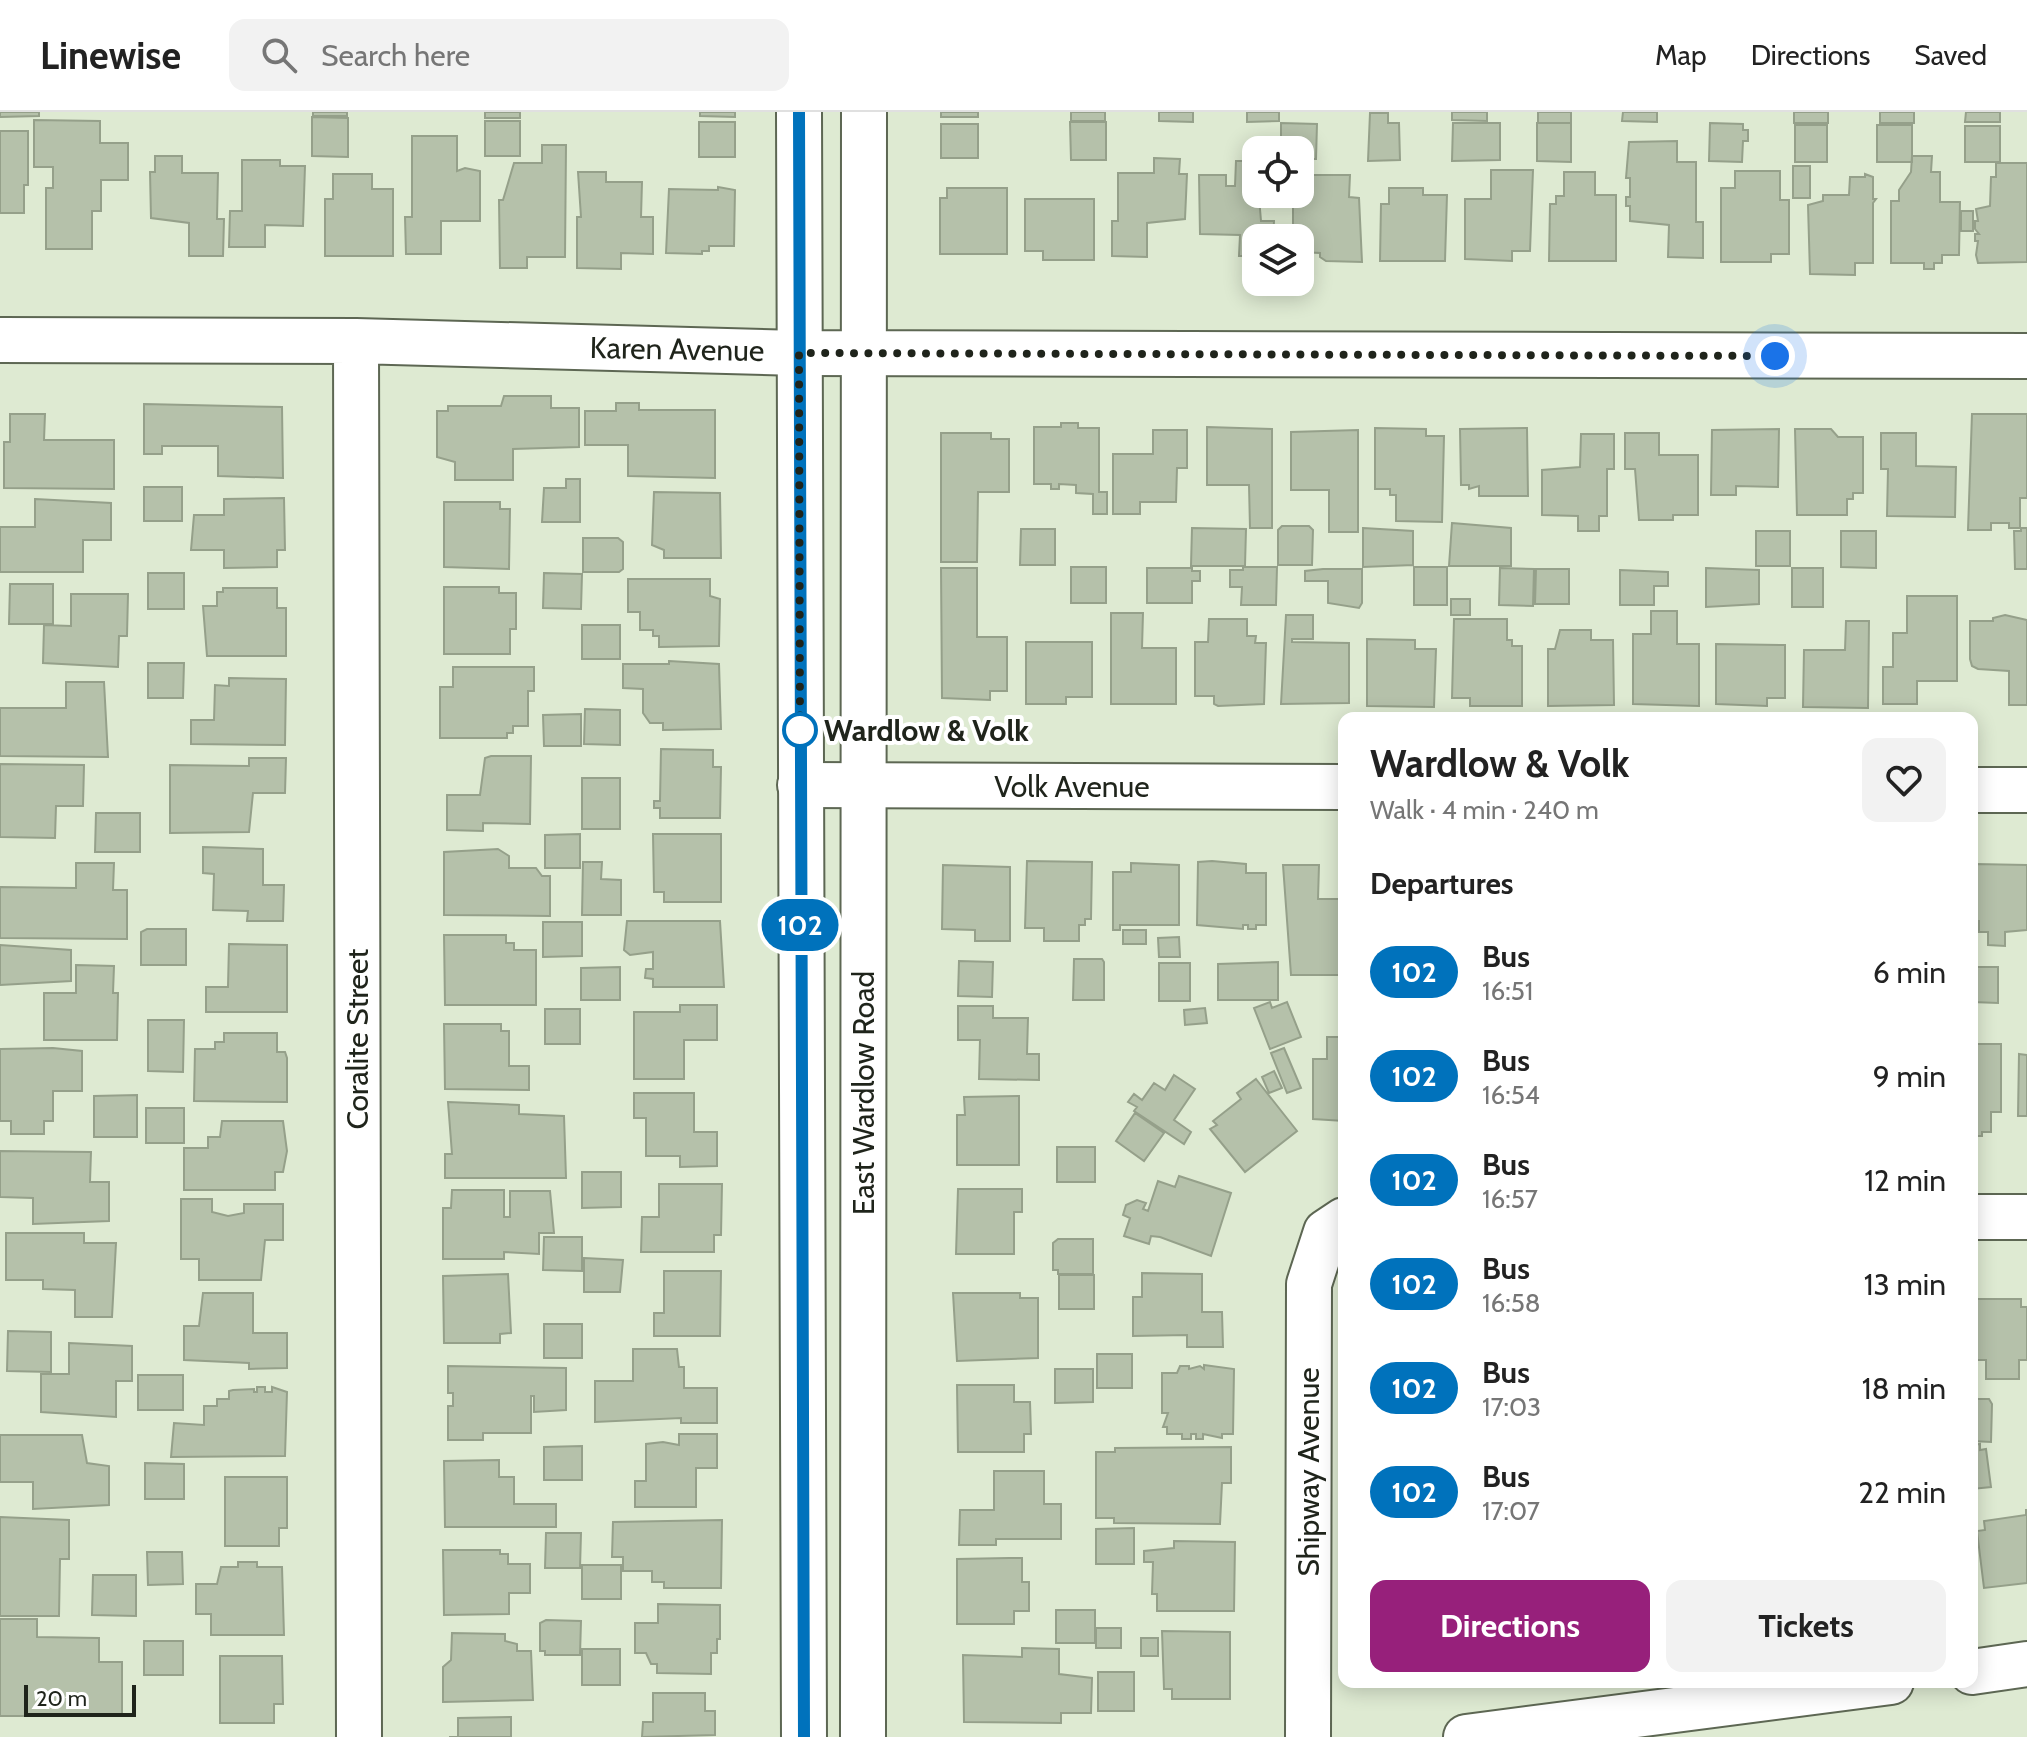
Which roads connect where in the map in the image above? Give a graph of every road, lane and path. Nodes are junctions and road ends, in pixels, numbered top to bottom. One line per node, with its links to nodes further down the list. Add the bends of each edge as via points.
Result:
1 (799, 112): 5 (street, East Wardlow Road)
2 (864, 112): 6 (street, East Wardlow Road)
3 (0, 340): 4 (street, Karen Avenue)
4 (356, 341): 5 (street, Karen Avenue); 19 (street, Coralite Street)
5 (799, 353): 6 (street, Karen Avenue); 8 (street, East Wardlow Road)
6 (864, 353): 7 (street, Karen Avenue); 9 (street, East Wardlow Road)
7 (2027, 356)
8 (800, 785): 9 (street, Volk Avenue); 20 (street, East Wardlow Road)
9 (864, 785): 10 (street, Volk Avenue); 21 (street, East Wardlow Road)
10 (1338, 787)
11 (1978, 790): 12 (street)
12 (2027, 790)
13 (1978, 1217): 14 (street)
14 (2027, 1217)
15 (1338, 1224): 22 (street, Shipway Avenue, via 1326,1232 1309,1284)
16 (2027, 1664): 17 (street)
17 (1978, 1671)
18 (1845, 1688): 23 (street)
19 (359, 1737)
20 (804, 1737)
21 (863, 1737)
22 (1308, 1737)
23 (1466, 1737)

